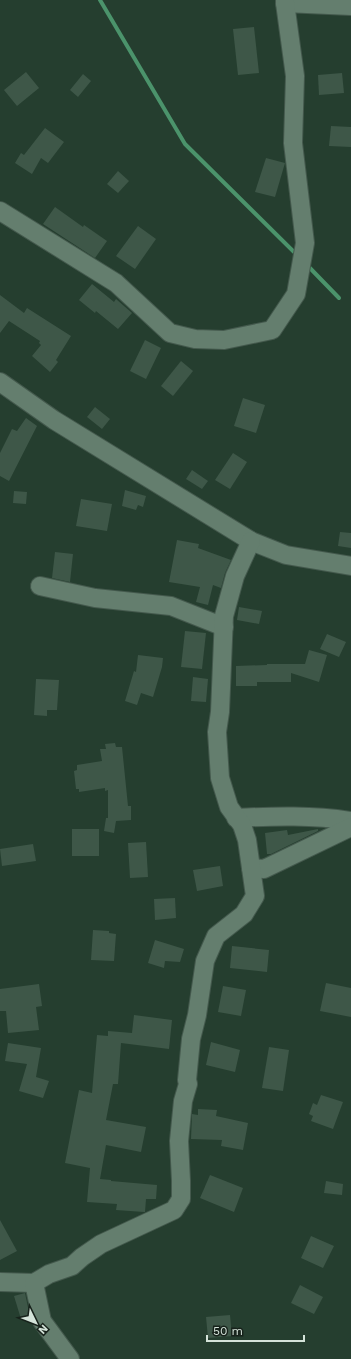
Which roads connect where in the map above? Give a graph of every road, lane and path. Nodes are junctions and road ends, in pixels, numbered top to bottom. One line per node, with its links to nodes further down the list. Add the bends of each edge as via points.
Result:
1 (285, 1): 2 (street); 3 (street, via 295,76 293,143 304,243 296,294 272,330 224,340 194,339 170,334 116,282)
2 (351, 6)
3 (0, 211)
4 (0, 382): 5 (street, via 54,420)
5 (251, 540): 6 (street, via 286,555); 8 (street, via 235,576 224,616)
6 (351, 566)
7 (40, 586): 8 (street, via 95,598 171,606)
8 (224, 627): 9 (street, via 217,732 220,778 229,807)
9 (236, 818): 10 (street, via 326,817); 12 (street, via 242,825 247,840)
10 (351, 821)
11 (351, 827): 12 (street, via 264,869)
12 (251, 868): 14 (street, via 255,896 244,914 216,936 205,962 191,1039 188,1084 183,1100 179,1141 181,1199 174,1210 102,1244 82,1256 72,1266 49,1274)
13 (0, 1282): 14 (street)
14 (34, 1283): 15 (street, via 42,1321)
15 (70, 1359)

